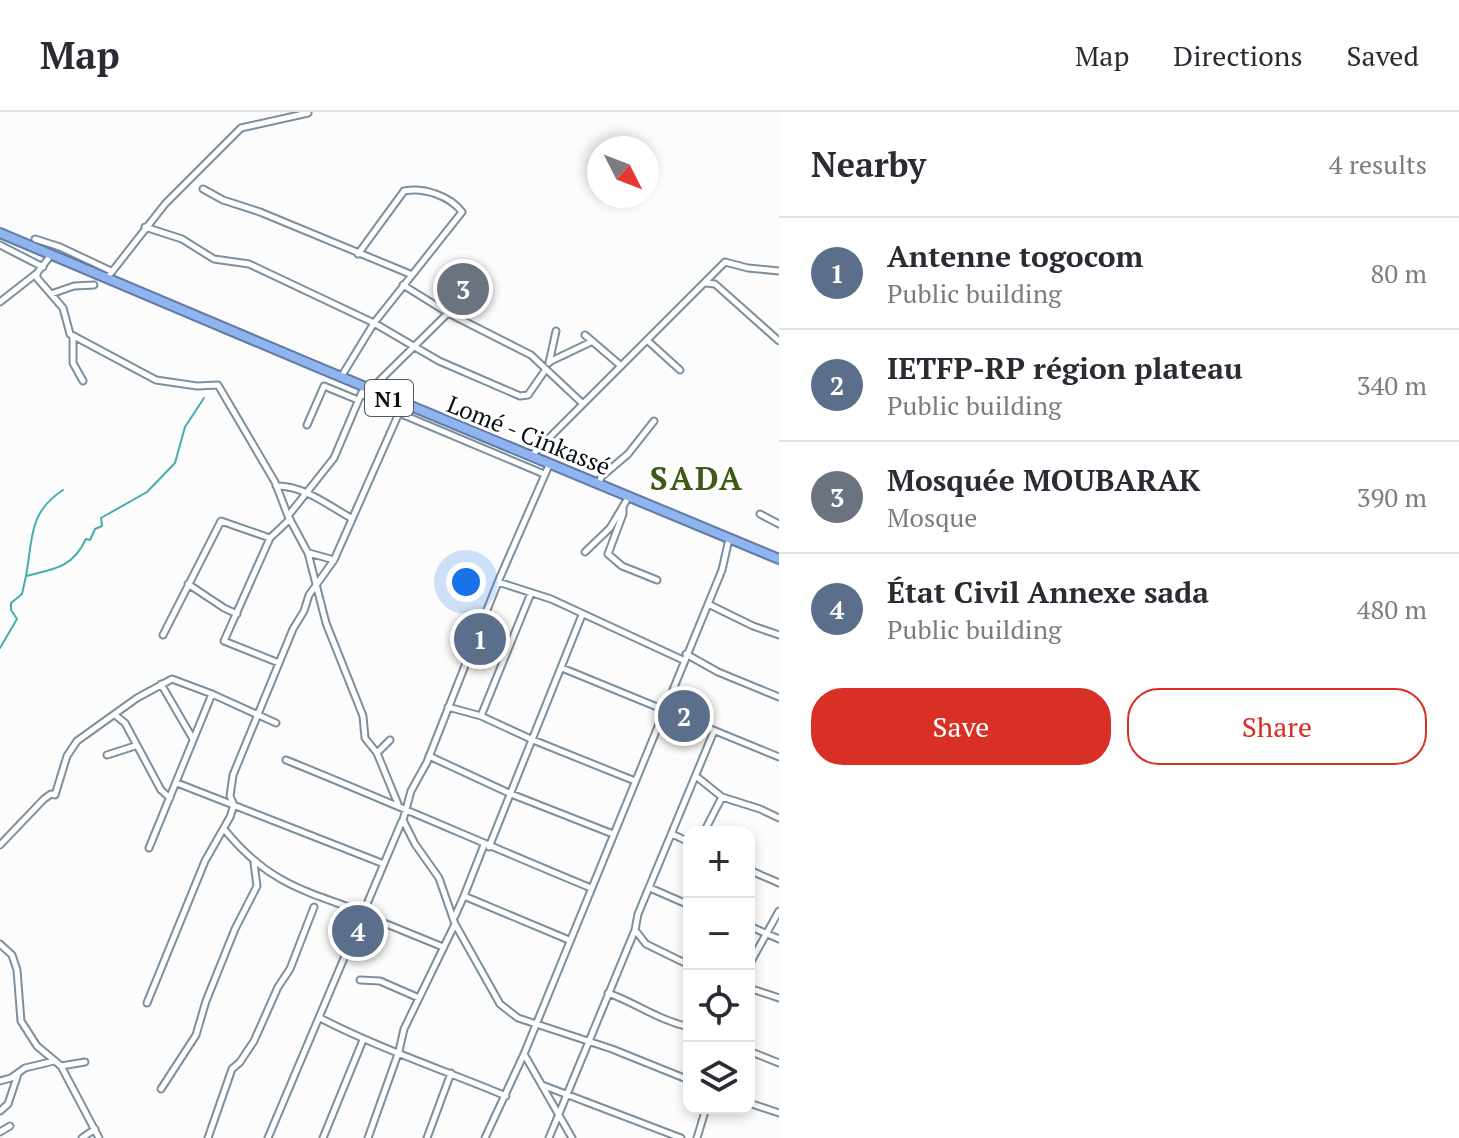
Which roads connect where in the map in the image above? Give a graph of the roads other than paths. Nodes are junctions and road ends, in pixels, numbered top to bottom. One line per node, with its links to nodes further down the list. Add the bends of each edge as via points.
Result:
1 (308, 113): 3 (street, via 241,128)
2 (203, 189): 7 (street)
3 (145, 227): 13 (street); 20 (street, via 182,239 218,261 249,264)
4 (0, 233): 8 (highway, Lomé - Cinkassé / N1)
5 (35, 239): 13 (street)
6 (0, 245): 9 (street)
7 (358, 254): 12 (street); 12 (street, via 404,191 417,189 456,203 462,212)
8 (51, 255): 9 (street); 13 (highway, Lomé - Cinkassé / N1)
9 (43, 267): 11 (street)
10 (779, 271): 14 (street, via 725,262)
11 (37, 273): 17 (street); 18 (street)
12 (410, 274): 16 (street)
13 (109, 275): 32 (highway, Lomé - Cinkassé / N1)
14 (705, 283): 24 (street); 25 (street, via 715,284)
15 (94, 285): 17 (street)
16 (403, 285): 19 (street); 20 (street)
17 (51, 294): 23 (street, via 63,308)
18 (0, 302)
19 (448, 313): 27 (street); 31 (street, via 531,355)
20 (374, 323): 27 (street); 32 (street)
21 (556, 331): 28 (street)
22 (585, 335): 26 (street)
23 (73, 336): 33 (street, via 73,363); 45 (street, via 156,380 216,384)
24 (648, 341): 29 (street); 30 (street)
25 (779, 341)
26 (591, 342): 28 (street); 29 (street)
27 (413, 346): 31 (street, via 520,396 528,395); 34 (street)
28 (549, 362): 31 (street)
29 (620, 365): 35 (street)
30 (680, 370)
31 (547, 371): 35 (street)
32 (340, 378): 34 (highway, Lomé - Cinkassé / N1)
33 (83, 381)
34 (363, 393): 36 (street); 38 (street, via 324,386); 39 (highway, Lomé - Cinkassé / N1); 46 (street, via 334,458)
35 (582, 403): 41 (street)
36 (399, 413): 40 (street); 51 (street)
37 (654, 421): 44 (street)
38 (307, 425)
39 (452, 425): 40 (street); 41 (highway, Lomé - Cinkassé / N1)
40 (443, 432): 43 (street)
41 (532, 455): 42 (highway, Lomé - Cinkassé / N1)
42 (550, 462): 43 (street); 44 (highway, Lomé - Cinkassé / N1)
43 (544, 474): 60 (street)
44 (598, 485): 47 (highway, Lomé - Cinkassé / N1)
45 (276, 486): 46 (street); 50 (street)
46 (305, 492): 50 (street); 51 (street)
47 (628, 498): 48 (street); 54 (highway, Lomé - Cinkassé / N1)
48 (623, 507): 55 (street); 59 (street, via 609,557)
49 (760, 514): 52 (street)
50 (289, 517): 53 (street); 56 (street)
51 (351, 518): 58 (street)
52 (779, 524)
53 (270, 538): 61 (street, via 221,521); 65 (street)
54 (729, 538): 57 (highway, Lomé - Cinkassé / N1); 64 (street)
55 (585, 552)
56 (308, 553): 58 (street); 62 (street)
57 (779, 559)
58 (334, 560): 62 (street)
59 (657, 580)
60 (498, 582): 63 (street); 75 (street)
61 (188, 584): 65 (street); 67 (street)
62 (316, 584): 70 (street); 86 (street, via 363,716 365,738)
63 (531, 593): 66 (street); 79 (street)
64 (708, 604): 68 (street); 69 (street)
65 (237, 614): 70 (street, via 224,641)
66 (582, 615): 69 (street); 71 (street)
67 (163, 635)
68 (779, 635)
69 (685, 657): 74 (street); 76 (street)
70 (279, 663): 78 (street)
71 (561, 668): 76 (street); 84 (street)
72 (161, 684): 73 (street, via 172,679); 77 (street); 82 (street)
73 (212, 694): 78 (street); 82 (street)
74 (779, 697)
75 (448, 707): 79 (street); 88 (street)
76 (664, 710): 81 (street); 92 (street)
77 (115, 715): 85 (street, via 125,723); 107 (street, via 77,741 55,795 44,799)
78 (257, 715): 80 (street); 98 (street, via 232,780)
79 (481, 716): 84 (street)
80 (276, 723)
81 (714, 731): 89 (street); 91 (street)
82 (193, 739): 93 (street)
83 (390, 740): 86 (street)
84 (533, 740): 92 (street); 94 (street)
85 (135, 746): 87 (street); 96 (street)
86 (377, 753): 97 (street)
87 (107, 755)
88 (429, 756): 94 (street); 99 (street)
89 (779, 757)
90 (286, 760): 97 (street)
91 (697, 777): 95 (street); 105 (street)
92 (635, 781): 104 (street)
93 (177, 783): 96 (street); 98 (street)
94 (511, 794): 104 (street); 108 (street)
95 (722, 797): 100 (street); 102 (street)
96 (170, 798): 109 (street)
97 (398, 804): 99 (street)
98 (234, 805): 103 (street); 111 (street)
99 (405, 808): 101 (street); 108 (street)
100 (779, 818)
101 (403, 820): 111 (street); 121 (street, via 439,878)
102 (707, 826)
103 (224, 829): 110 (street); 137 (street, via 205,861)
104 (613, 834): 114 (street)
105 (672, 834): 106 (street); 115 (street)
106 (683, 839)
107 (0, 845)
108 (486, 846): 114 (street); 116 (street)
109 (149, 848)
110 (254, 863): 120 (street, via 289,885); 155 (street, via 257,886 235,929 196,1035)
111 (384, 864): 120 (street)
112 (755, 873): 113 (street)
113 (779, 883)
114 (591, 888): 127 (street)
115 (650, 888): 117 (street); 124 (street)
116 (464, 896): 121 (street); 127 (street)
117 (683, 902)
118 (314, 907): 168 (street, via 254,1041 232,1069)
119 (779, 911): 125 (street)
120 (362, 913): 129 (street); 138 (street)
121 (455, 916): 122 (street)
122 (455, 924): 129 (street); 139 (street, via 500,1004)
123 (755, 929): 125 (street)
124 (635, 930): 131 (street, via 646,944); 134 (street)
125 (768, 934): 126 (street); 130 (street)
126 (779, 939)
127 (569, 940): 139 (street)
128 (0, 944): 146 (street, via 12,955 17,970 21,1021 37,1046)
129 (443, 947): 135 (street)
130 (755, 955)
131 (683, 962)
132 (360, 980): 135 (street, via 380,981)
133 (755, 990): 136 (street)
134 (608, 993): 140 (street); 142 (street)
135 (419, 998): 143 (street)
136 (779, 998)
137 (147, 1003)
138 (320, 1018): 141 (street); 169 (street)
139 (535, 1023): 142 (street); 145 (street)
140 (683, 1025)
141 (363, 1040): 143 (street); 170 (street)
142 (589, 1044): 152 (street); 156 (street)
143 (399, 1051): 151 (street); 171 (street)
144 (755, 1053): 148 (street)
145 (524, 1054): 154 (street); 157 (street)
146 (55, 1061): 149 (street); 150 (street)
147 (85, 1062): 149 (street)
148 (779, 1063)
149 (61, 1066): 164 (street)
150 (18, 1073): 153 (street); 159 (street, via 8,1104)
151 (451, 1073): 157 (street); 172 (street)
152 (683, 1078)
153 (0, 1081)
154 (542, 1085): 156 (street); 160 (street)
155 (161, 1089)
156 (568, 1094): 160 (street); 176 (street)
157 (506, 1096): 173 (street)
158 (755, 1105): 161 (street)
159 (0, 1111)
160 (559, 1113): 174 (street); 175 (street)
161 (779, 1113)
162 (704, 1114): 177 (street)
163 (10, 1126): 165 (street)
164 (95, 1129): 166 (street); 167 (street)
165 (0, 1132)
166 (82, 1138)
167 (99, 1138)
168 (208, 1138)
169 (268, 1138)
170 (323, 1138)
171 (368, 1138)
172 (427, 1138)
173 (485, 1138)
174 (549, 1138)
175 (572, 1138)
176 (681, 1138)
177 (697, 1138)

